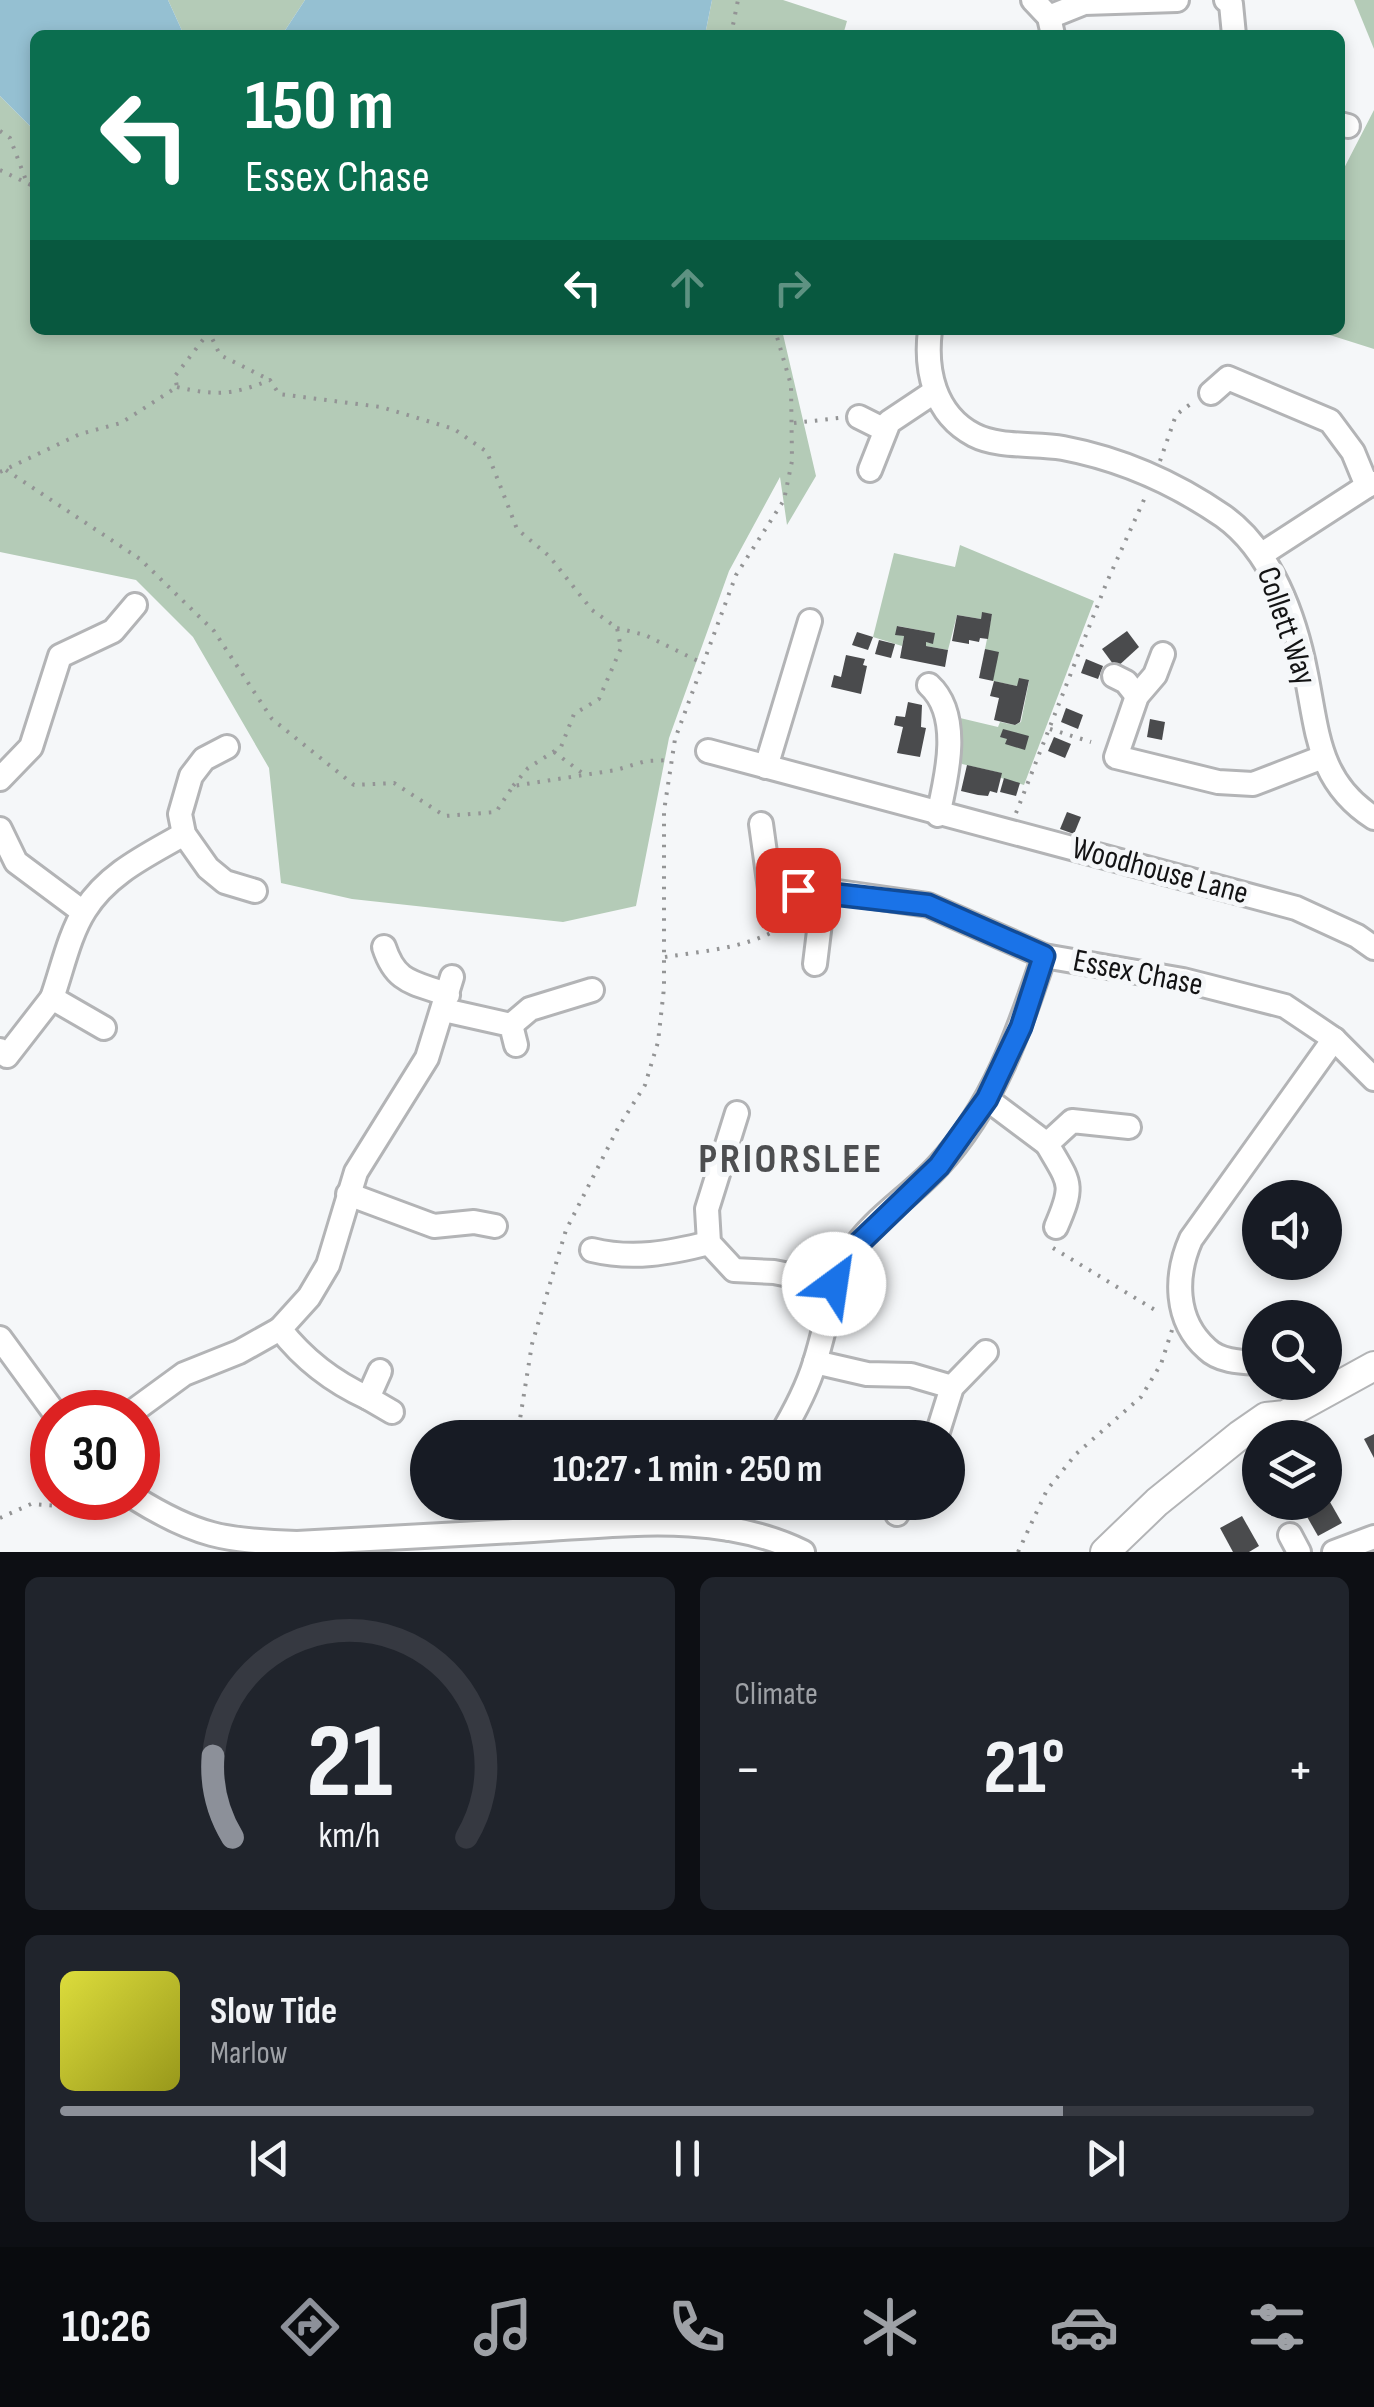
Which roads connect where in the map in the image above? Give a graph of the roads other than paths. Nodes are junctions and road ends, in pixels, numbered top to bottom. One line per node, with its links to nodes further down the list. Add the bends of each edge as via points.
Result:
1 (1130, 0): 2 (street); 4 (street, via 1084,3)
2 (1177, 0)
3 (1226, 0): 5 (street)
4 (1045, 17)
5 (1234, 30)
6 (930, 335): 7 (street)
7 (934, 392): 10 (street); 13 (street, Collett Way, via 974,435 1063,448 1155,475 1231,522)
8 (1211, 393): 12 (street, via 1228,378 1330,421)
9 (858, 417): 10 (street)
10 (885, 430): 11 (street)
11 (870, 470)
12 (1371, 484): 13 (street)
13 (1262, 554): 22 (street, Collett Way, via 1305,669)
14 (135, 605): 24 (street, via 112,631 60,656 31,747)
15 (810, 622): 23 (street)
16 (1162, 654): 19 (street)
17 (1114, 676): 19 (street, via 1126,682)
18 (942, 690): 25 (street, via 948,772)
19 (1133, 705): 22 (street, via 1102,749 1218,782 1253,784)
20 (227, 747): 29 (street, via 204,758 191,776 180,814)
21 (708, 751): 23 (street, Woodhouse Lane)
22 (1323, 758): 26 (street, Collett Way, via 1336,784)
23 (766, 766): 25 (street, Woodhouse Lane)
24 (0, 778)
25 (938, 815): 34 (street, Woodhouse Lane, via 1296,908)
26 (1374, 818)
27 (761, 824): 30 (street, Essex Chase, via 770,889)
28 (0, 830): 32 (street, via 16,862)
29 (184, 834): 31 (street, via 216,876); 32 (street, via 122,870)
30 (824, 890): 35 (street, Essex Chase, via 928,905); 36 (street)
31 (255, 892)
32 (83, 912): 39 (street)
33 (384, 946): 38 (street, via 399,976)
34 (1374, 948)
35 (1044, 956): 41 (street, Essex Chase, via 1285,1006); 44 (street)
36 (814, 964)
37 (592, 990): 38 (street, via 530,1009 514,1035)
38 (448, 994): 48 (street, via 428,1058 363,1156)
39 (52, 998): 40 (street); 42 (street)
40 (104, 1028)
41 (1334, 1038): 43 (street, Essex Chase); 58 (street, via 1181,1261 1182,1307 1208,1351)
42 (2, 1059)
43 (1374, 1079)
44 (987, 1099): 47 (street); 53 (street, via 939,1166 854,1248)
45 (737, 1113): 51 (street, via 707,1209)
46 (1129, 1127): 47 (street, via 1083,1120 1063,1126)
47 (1047, 1144): 50 (street, via 1069,1188)
48 (348, 1194): 49 (street, via 434,1226); 54 (street, via 328,1265)
49 (495, 1226)
50 (1051, 1236)
51 (709, 1243): 52 (street, via 662,1254); 53 (street, via 734,1270)
52 (592, 1250)
53 (834, 1284): 57 (street)
54 (280, 1329): 63 (street); 64 (street, via 320,1370)
55 (0, 1338): 62 (street)
56 (986, 1352): 61 (street)
57 (815, 1362): 61 (street); 66 (street)
58 (1242, 1362)
59 (1374, 1366): 68 (main road)
60 (380, 1371): 64 (street)
61 (952, 1387): 67 (street)
62 (38, 1390)
63 (160, 1392)
64 (368, 1398): 65 (street)
65 (392, 1412)
66 (790, 1420)
67 (942, 1420)
68 (1287, 1420)
69 (1242, 1434): 76 (main road)
70 (1242, 1457): 77 (main road)
71 (160, 1513): 73 (street, via 184,1527 238,1541 297,1543 607,1536 666,1522)
72 (730, 1520): 73 (street)
73 (729, 1529): 75 (street)
74 (1374, 1537): 78 (street)
75 (803, 1552)
76 (1105, 1552)
77 (1131, 1552)
78 (1334, 1552)

